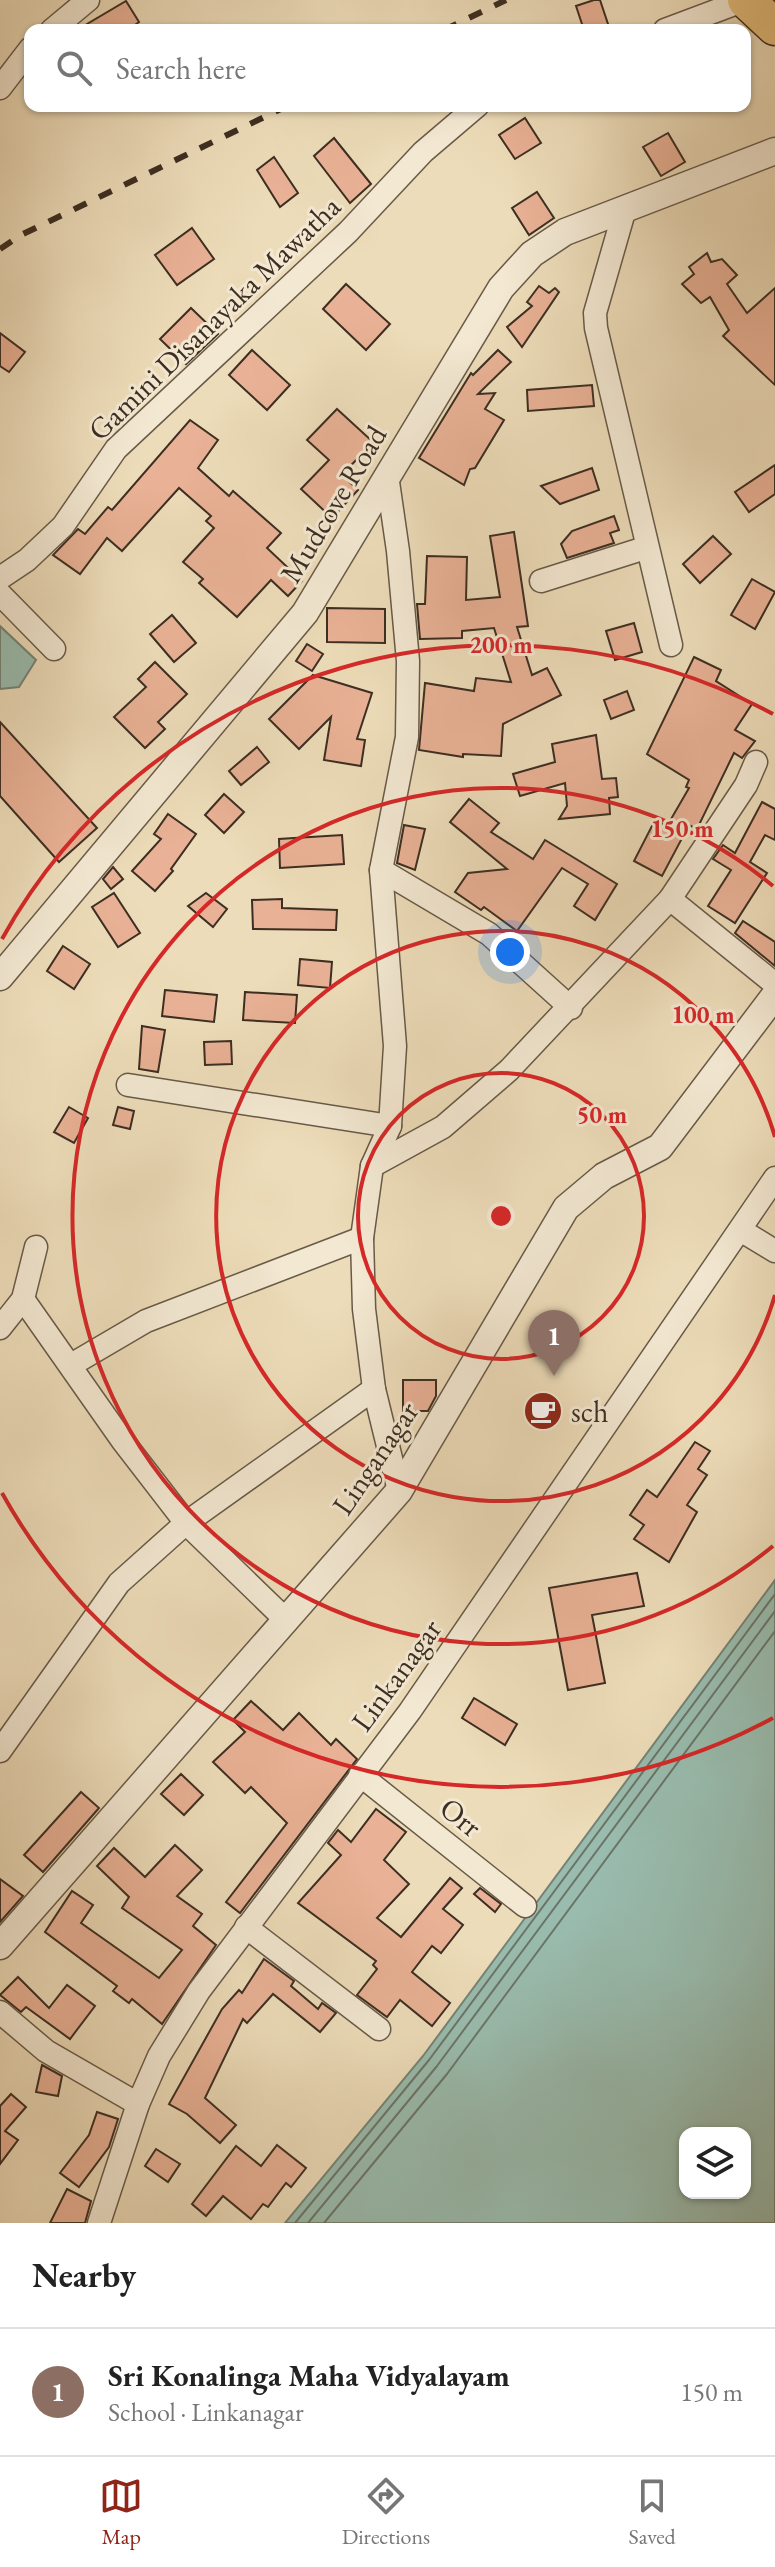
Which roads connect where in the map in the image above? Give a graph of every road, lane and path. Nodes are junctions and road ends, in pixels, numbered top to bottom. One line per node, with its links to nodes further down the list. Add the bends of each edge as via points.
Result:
1 (88, 0): 3 (street)
2 (746, 0): 4 (street); 5 (highway)
3 (59, 24)
4 (681, 24)
5 (775, 27)
6 (24, 57): 7 (street)
7 (0, 88)
8 (470, 112): 13 (street, Gamini Disanayaka Mawatha, via 116,449 63,526)
9 (775, 151): 10 (street, Mudcove Road)
10 (624, 212): 11 (street, Mudcove Road, via 565,232 532,254 501,288); 12 (street, via 595,313)
11 (387, 475): 19 (street, via 408,661 407,737); 21 (street, Mudcove Road, via 305,613)
12 (645, 548): 14 (street); 16 (street)
13 (0, 578)
14 (541, 581)
15 (0, 594): 17 (street)
16 (671, 645)
17 (54, 649)
18 (756, 762): 20 (street)
19 (381, 870): 24 (street, via 489,934); 26 (street, via 395,1046)
20 (670, 899): 22 (street); 24 (street)
21 (0, 977)
22 (775, 984)
23 (775, 995): 37 (street, Linganagar, via 660,1147 604,1176 566,1208)
24 (571, 1008): 27 (street, via 443,1127)
25 (128, 1085): 26 (street)
26 (390, 1126): 27 (street)
27 (372, 1166): 30 (street)
28 (775, 1178): 29 (street, Linkanagar)
29 (742, 1231): 32 (street); 41 (street, Linkanagar, via 410,1711)
30 (362, 1238): 35 (street, via 146,1321); 36 (street)
31 (36, 1247): 33 (street)
32 (775, 1251)
33 (23, 1299): 34 (street); 35 (street)
34 (0, 1328)
35 (71, 1365): 38 (street)
36 (374, 1389): 37 (street); 38 (street)
37 (399, 1491): 39 (street, Linganagar)
38 (186, 1523): 39 (street); 40 (street, via 119,1583)
39 (287, 1621): 44 (street, Linganagar)
40 (0, 1751)
41 (360, 1775): 42 (street, Orr); 43 (street, Linkanagar)
42 (525, 1906)
43 (246, 1927): 46 (street); 47 (street, Linkanagar, via 159,2056)
44 (0, 1946)
45 (0, 2012): 47 (street, via 46,2051)
46 (379, 2029)
47 (138, 2104): 48 (street, Linkanagar)
48 (99, 2223)

